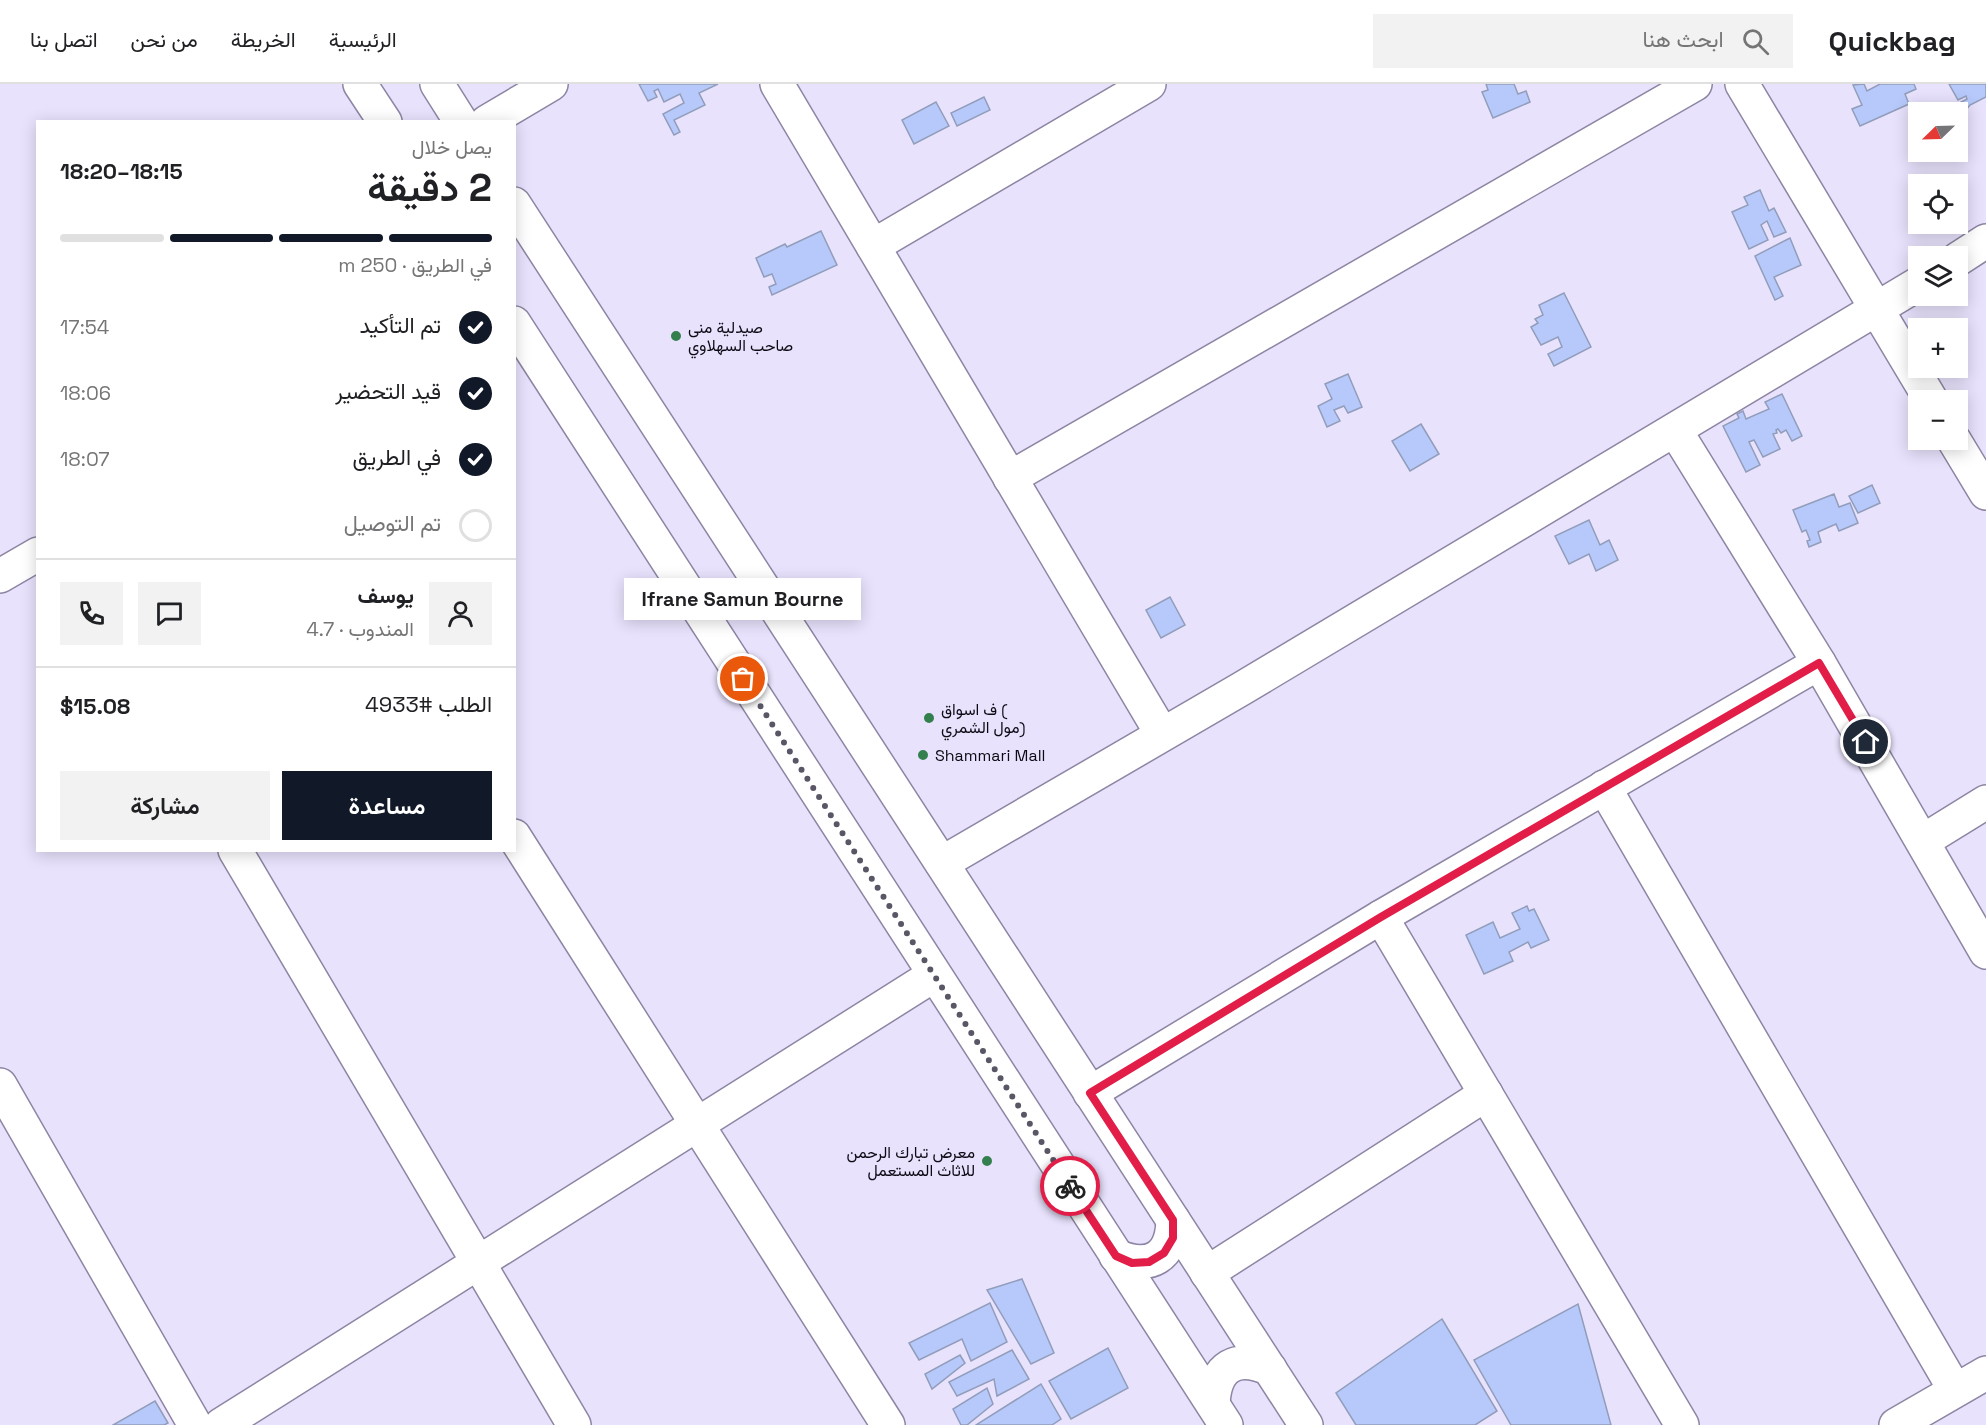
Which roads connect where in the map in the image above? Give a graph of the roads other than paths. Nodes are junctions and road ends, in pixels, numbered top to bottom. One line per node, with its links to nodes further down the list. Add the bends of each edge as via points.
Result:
1 (360, 84): 8 (street)
2 (437, 84): 9 (street)
3 (551, 84): 10 (street)
4 (777, 84): 13 (street)
5 (1149, 84): 13 (street)
6 (1695, 84): 21 (street)
7 (1742, 84): 16 (street)
8 (384, 120)
9 (460, 120)
10 (490, 120)
11 (516, 207): 32 (street)
12 (1986, 241): 14 (street)
13 (873, 246): 21 (street)
14 (1968, 253)
15 (1908, 290): 16 (street)
16 (1878, 309): 18 (street); 19 (street)
17 (516, 326): 35 (street)
18 (1925, 390)
19 (1675, 430): 25 (street); 26 (street)
20 (1960, 450): 22 (street)
21 (1010, 478): 26 (street)
22 (1986, 493)
23 (36, 555): 24 (street)
24 (0, 576)
25 (1819, 663): 27 (street); 30 (street)
26 (1162, 734): 32 (street)
27 (1604, 787): 33 (street); 46 (street)
28 (1986, 802): 30 (street)
29 (516, 839): 39 (street)
30 (1923, 841): 34 (street)
31 (236, 852): 42 (street)
32 (942, 863): 37 (street)
33 (1381, 917): 37 (street); 38 (street)
34 (1986, 952)
35 (934, 975): 39 (street); 41 (street)
36 (0, 1085): 48 (street)
37 (1090, 1093): 40 (street)
38 (1486, 1094): 43 (street); 53 (street)
39 (699, 1125): 42 (street); 51 (street)
40 (1173, 1220): 41 (street, via 1173,1238 1164,1253 1149,1262 1132,1263); 43 (street)
41 (1116, 1256): 47 (street)
42 (478, 1263): 49 (street); 50 (street)
43 (1207, 1273): 44 (street)
44 (1270, 1370): 47 (street, via 1255,1362 1237,1363 1223,1372 1214,1387); 52 (street)
45 (1986, 1372): 46 (street)
46 (1956, 1390): 54 (street)
47 (1219, 1414)
48 (195, 1425)
49 (221, 1425)
50 (574, 1425)
51 (888, 1425)
52 (1306, 1425)
53 (1682, 1425)
54 (1896, 1425)

